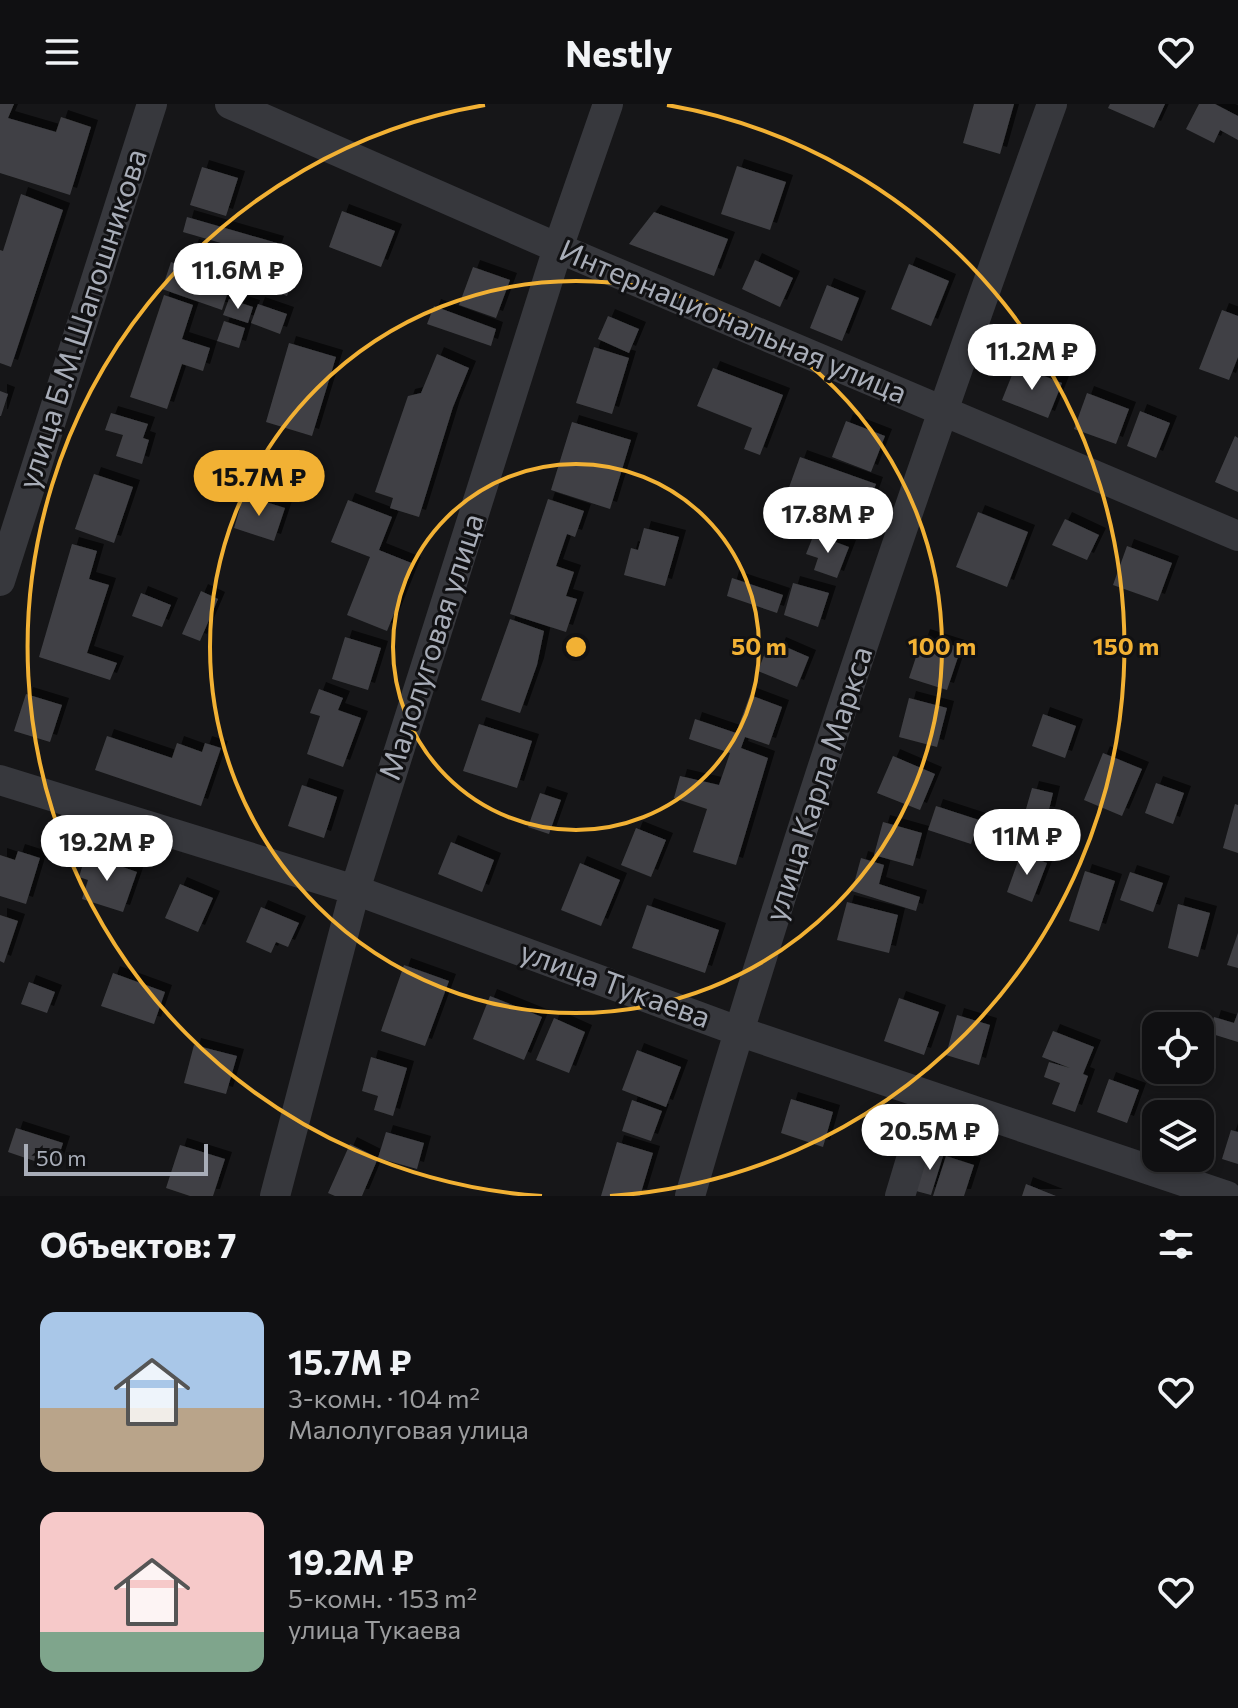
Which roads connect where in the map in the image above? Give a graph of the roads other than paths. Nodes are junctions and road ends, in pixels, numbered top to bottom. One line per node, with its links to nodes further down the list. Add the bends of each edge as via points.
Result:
1 (152, 104): 8 (street, улица Б.М.Шапошникова)
2 (230, 104): 5 (street, Интернациональная улица)
3 (608, 104): 5 (street, Малолуговая улица)
4 (1052, 104): 6 (street, улица Карла Маркса)
5 (558, 248): 6 (street, Интернациональная улица); 10 (street, Малолуговая улица)
6 (942, 409): 7 (street, Интернациональная улица); 11 (street, улица Карла Маркса)
7 (1238, 536)
8 (0, 581)
9 (0, 780): 10 (street, улица Тукаева)
10 (355, 890): 11 (street, улица Тукаева); 13 (street, Малолуговая улица)
11 (738, 1031): 12 (street, улица Тукаева); 14 (street, улица Карла Маркса)
12 (930, 1096): 15 (street); 16 (street, улица Тукаева)
13 (275, 1196)
14 (690, 1196)
15 (900, 1196)
16 (1227, 1196)

